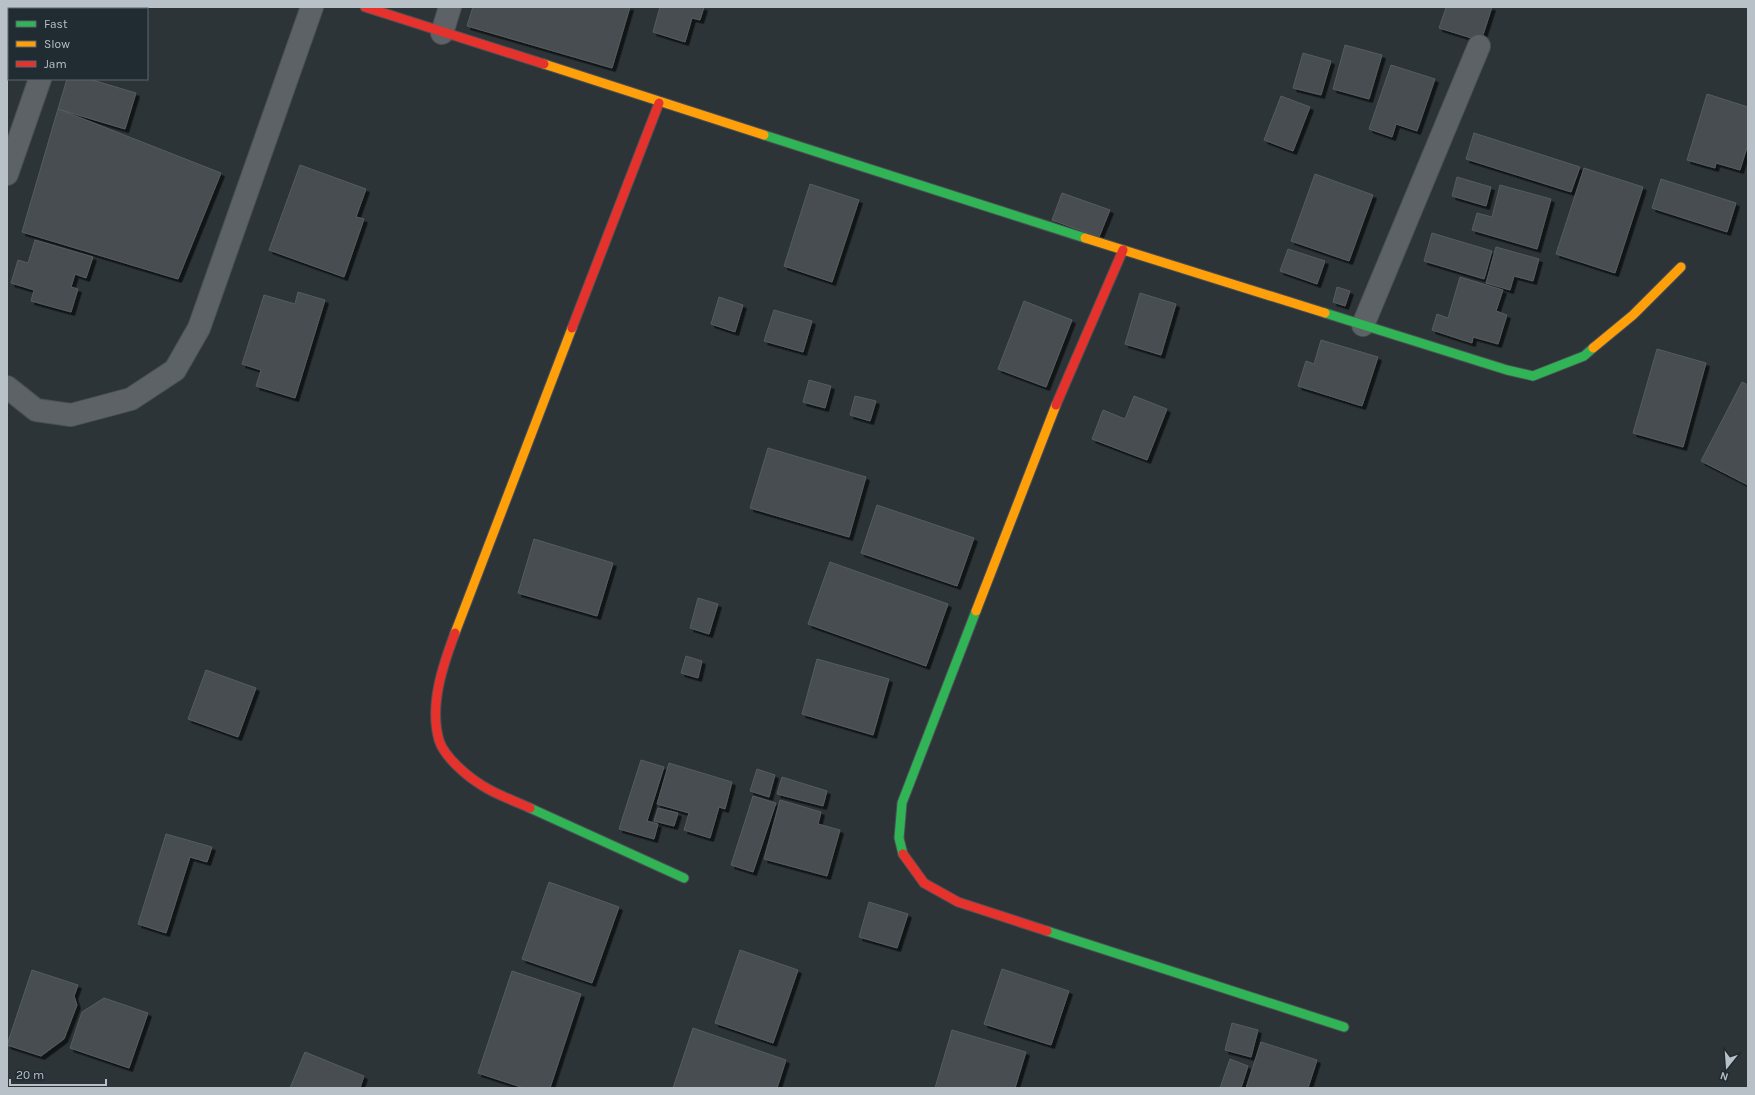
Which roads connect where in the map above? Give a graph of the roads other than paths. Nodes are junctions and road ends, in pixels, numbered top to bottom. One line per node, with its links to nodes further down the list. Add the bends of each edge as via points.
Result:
1 (312, 7): 12 (street, via 199,328 174,370 131,399 71,415 36,410)
2 (365, 7): 4 (street)
3 (450, 7): 4 (street)
4 (442, 33): 7 (street)
5 (1480, 46): 11 (street)
6 (40, 80): 8 (street)
7 (659, 103): 9 (street); 13 (street, via 446,657 434,704 439,741 455,765 483,786)
8 (7, 174)
9 (1123, 250): 11 (street); 14 (street, via 1049,422 902,803 899,838 903,856 924,883 958,902)
10 (1681, 267): 11 (street, via 1633,315 1584,356 1533,376)
11 (1363, 325)
12 (7, 387)
13 (684, 878)
14 (1344, 1027)

